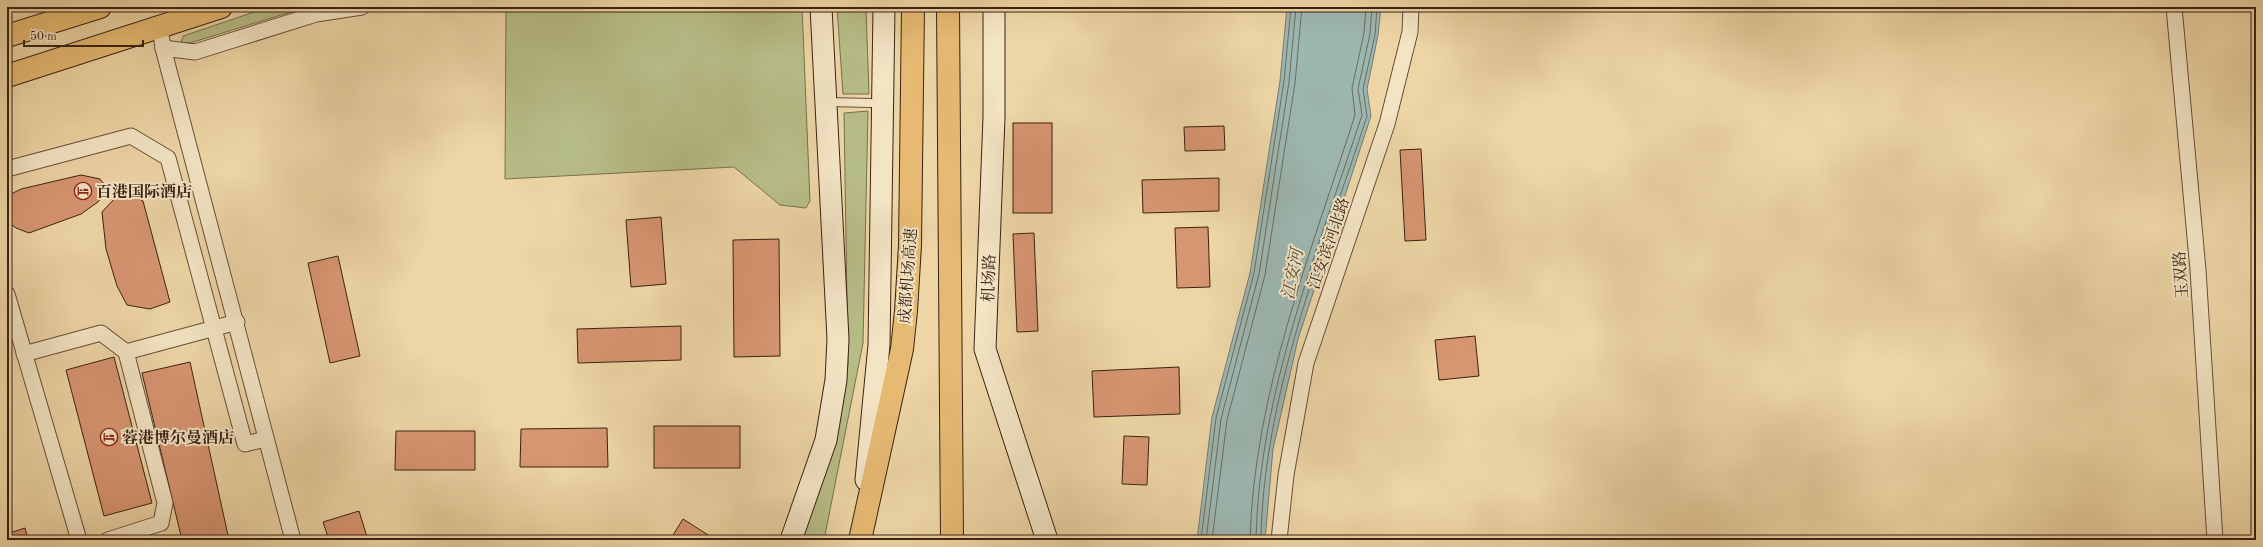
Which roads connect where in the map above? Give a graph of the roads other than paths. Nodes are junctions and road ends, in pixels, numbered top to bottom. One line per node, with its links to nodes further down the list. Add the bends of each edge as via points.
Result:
1 (100, 7): 12 (main road)
2 (221, 7): 11 (main road)
3 (362, 7): 13 (street, via 316,14 195,52)
4 (821, 7): 15 (main road)
5 (884, 7): 24 (main road, via 879,345)
6 (913, 7): 24 (main road, 成都机场高速, via 910,237 906,311 902,349)
7 (948, 7): 29 (main road)
8 (994, 7): 30 (main road, 机场路, via 986,349)
9 (1411, 7): 31 (street, 江安滨河北路, via 1410,32 1387,124 1306,363 1286,475)
10 (2174, 7): 32 (street, 玉双路, via 2198,270)
11 (160, 27): 13 (street); 14 (main road)
12 (7, 36)
13 (163, 48): 19 (street)
14 (7, 76)
15 (827, 102): 16 (lane); 28 (main road, via 838,339 836,380 826,440)
16 (872, 103)
17 (7, 169): 20 (street, via 131,136 168,158)
18 (7, 294): 22 (street)
19 (237, 322): 20 (street); 23 (street)
20 (214, 328): 21 (street); 23 (street, via 245,444)
21 (126, 352): 22 (street, via 101,333); 26 (street, via 165,503 161,523)
22 (24, 354): 25 (street)
23 (266, 439): 27 (street)
24 (860, 539)
25 (79, 540)
26 (108, 540)
27 (293, 540)
28 (791, 540)
29 (952, 540)
30 (1047, 540)
31 (1279, 540)
32 (2215, 540)

